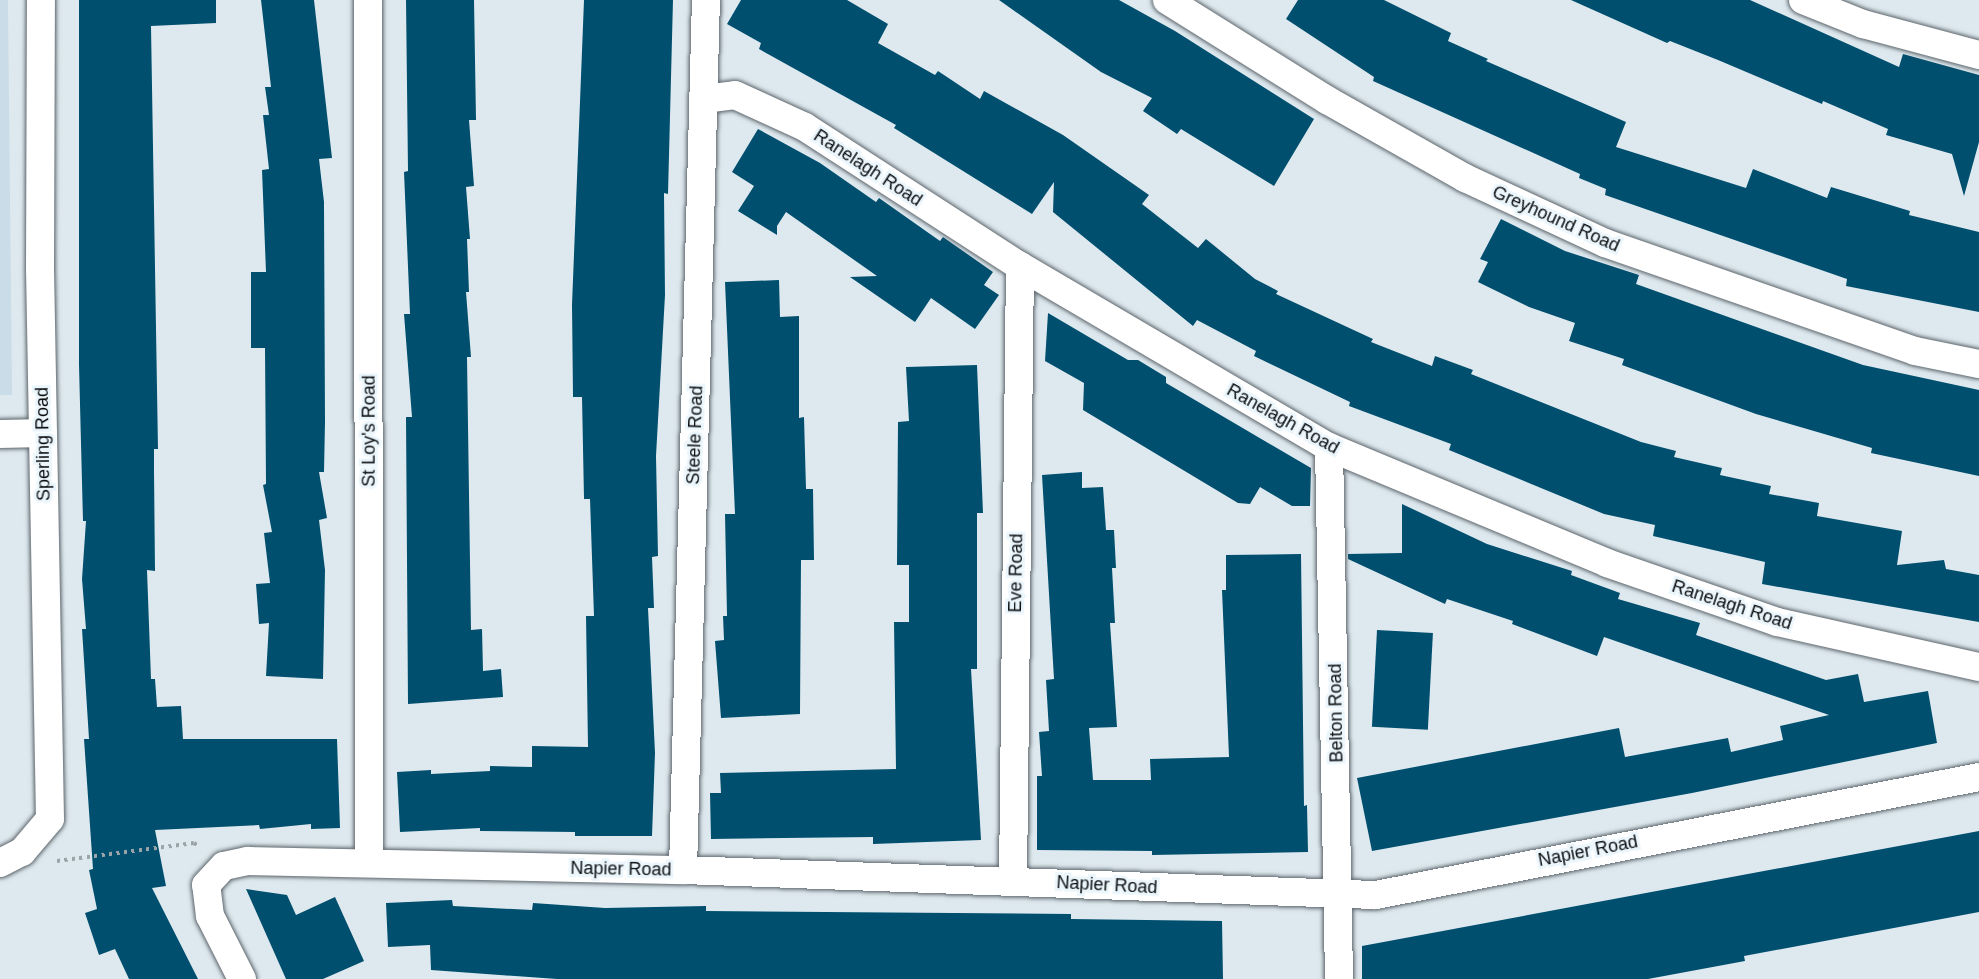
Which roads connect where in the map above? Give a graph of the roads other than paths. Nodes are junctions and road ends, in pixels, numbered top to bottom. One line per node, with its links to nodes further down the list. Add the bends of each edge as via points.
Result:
1 (41, 0): 11 (street, Sperling Road)
2 (368, 0): 16 (street, St Loy's Road)
3 (706, 0): 7 (street, Steele Road)
4 (1167, 0): 9 (street, Greyhound Road, via 1328,100 1465,178 1605,243 1915,351)
5 (1803, 0): 6 (street, via 1863,24)
6 (1979, 55)
7 (704, 99): 8 (street, Ranelagh Road, via 735,95 805,127); 17 (street, Steele Road)
8 (1020, 266): 12 (street, Ranelagh Road); 18 (street, Eve Road)
9 (1979, 364)
10 (0, 434): 11 (street)
11 (43, 434): 15 (street, Sperling Road, via 50,819)
12 (1329, 447): 13 (street, Ranelagh Road, via 1607,563 1767,618 1860,643); 19 (street, Belton Road)
13 (1979, 667)
14 (1979, 777): 19 (street, Napier Road, via 1376,895)
15 (11, 858)
16 (369, 863): 17 (street, Napier Road); 20 (street, Napier Road, via 248,861 224,866 206,885 206,902)
17 (683, 870): 18 (street, Napier Road)
18 (1013, 881): 19 (street, Napier Road)
19 (1340, 896): 21 (street, Belton Road)
20 (242, 979)
21 (1340, 979)

